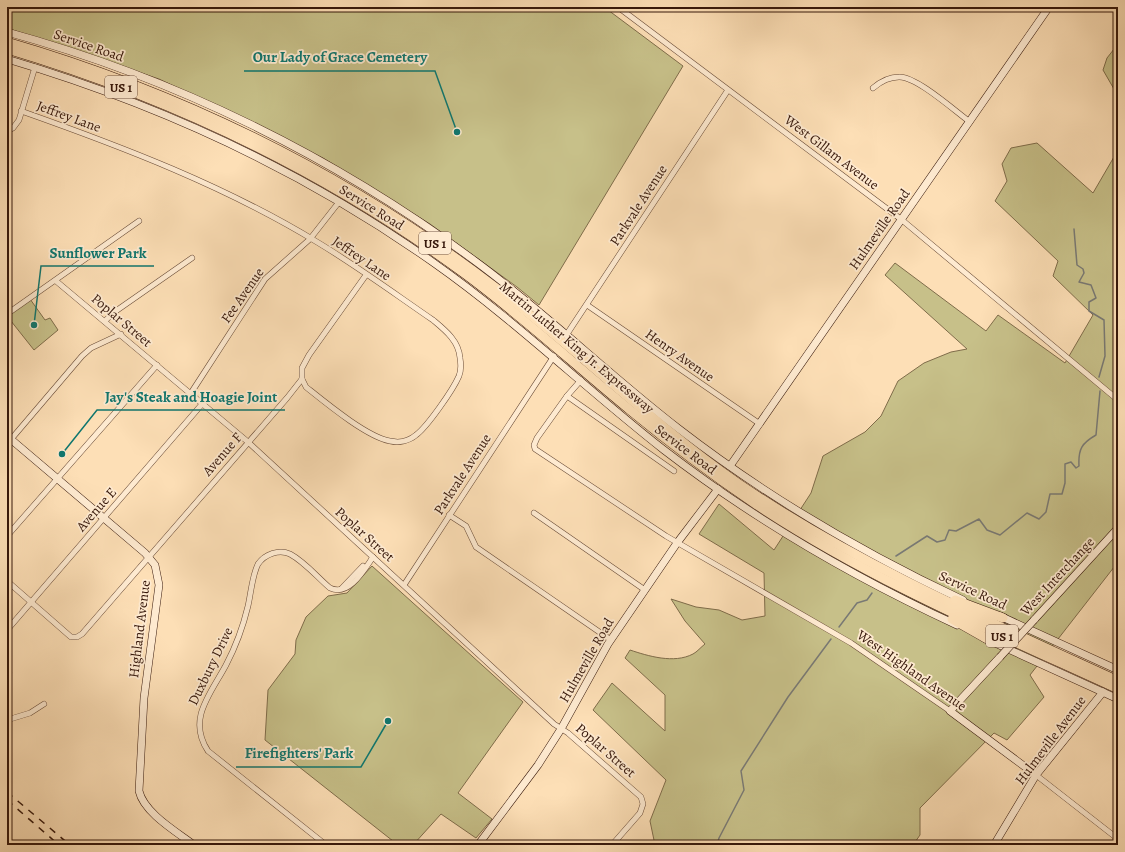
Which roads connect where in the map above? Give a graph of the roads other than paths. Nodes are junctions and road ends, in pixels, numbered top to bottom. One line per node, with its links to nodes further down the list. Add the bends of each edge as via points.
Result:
1 (618, 7): 10 (street, West Gillam Avenue)
2 (1049, 7): 12 (street, Hulmeville Road)
3 (7, 32): 25 (street, Service Road, via 70,51 156,83 228,114 294,147 425,225 499,278)
4 (7, 42): 49 (highway, Martin Luther King Jr. Expressway / US 1, via 95,70 194,109 289,155 368,200 499,290 655,422 720,471 812,530)
5 (7, 49): 8 (highway, Martin Luther King Jr. Expressway / US 1)
6 (7, 54): 8 (highway)
7 (7, 59): 8 (street, Service Road)
8 (36, 62): 11 (street); 14 (street, Service Road, via 187,124 268,163); 51 (highway, Martin Luther King Jr. Expressway / US 1, via 121,87 204,122 279,158 365,206 489,292 651,427 711,473 782,521)
9 (873, 88): 12 (street, via 881,81 897,77 910,79)
10 (728, 90): 15 (street, West Gillam Avenue); 21 (street, Parkvale Avenue)
11 (22, 111): 13 (street, via 16,125); 17 (street, Jeffrey Lane, via 174,170 226,194)
12 (970, 122): 15 (street, Hulmeville Road)
13 (7, 131)
14 (339, 202): 17 (street, Fee Avenue); 26 (street, Service Road, via 434,263 507,317)
15 (902, 220): 32 (street, West Gillam Avenue); 34 (street, Hulmeville Road)
16 (139, 221): 20 (street)
17 (310, 239): 19 (street, Jeffrey Lane); 30 (street, Fee Avenue, via 265,279)
18 (192, 258): 23 (street)
19 (366, 275): 28 (street, Avenue F, via 309,355 302,368); 28 (street, Jeffrey Lane, via 433,320 450,336 461,359 456,382 419,433 396,442 369,433 306,387)
20 (56, 281): 22 (street); 23 (street, Poplar Street)
21 (587, 305): 25 (street, Parkvale Avenue); 34 (street, Henry Avenue)
22 (7, 314)
23 (105, 321): 24 (street, Poplar Street)
24 (121, 334): 27 (street, Poplar Street); 35 (street, via 86,352)
25 (567, 334): 37 (street, Service Road, via 661,414)
26 (554, 356): 29 (street, Service Road); 42 (street, Parkvale Avenue)
27 (157, 365): 30 (street, Poplar Street); 39 (street)
28 (302, 379): 36 (street, Avenue F)
29 (581, 380): 31 (street); 40 (street, Service Road, via 650,438)
30 (191, 393): 33 (street, Poplar Street)
31 (567, 396): 38 (street); 46 (street, West Highland Avenue, via 537,438 534,445 536,449)
32 (1118, 400)
33 (203, 403): 36 (street, Poplar Street); 43 (street, Avenue E)
34 (760, 424): 37 (street, Hulmeville Road)
35 (8, 440): 39 (street, Highland Avenue)
36 (248, 442): 47 (street, Avenue F); 48 (street, Poplar Street)
37 (730, 466): 55 (street, Service Road, via 791,507 855,545 921,580)
38 (674, 471)
39 (58, 478): 43 (street, Highland Avenue); 45 (street)
40 (718, 489): 46 (street, Hulmeville Road); 58 (street, Service Road, via 856,575)
41 (534, 513): 53 (street)
42 (449, 515): 52 (street, Parkvale Avenue); 57 (street, via 466,526 476,547)
43 (104, 517): 47 (street, Highland Avenue); 54 (street, Avenue E)
44 (1118, 528): 65 (street, West Interchange, bridge)
45 (7, 536)
46 (677, 543): 53 (street, Hulmeville Road); 65 (street, West Highland Avenue, via 851,643)
47 (149, 557): 54 (street, Avenue F, via 91,625 77,637 71,637); 70 (street, Highland Avenue, via 158,574 159,591 144,698 139,790 143,802 152,812)
48 (373, 557): 52 (street, Poplar Street); 71 (street, Duxbury Drive, via 340,590 330,588 290,554 276,552 262,560 256,569 242,630 198,723 200,737 208,752)
49 (902, 580): 55 (highway, via 915,581); 60 (highway, Martin Luther King Jr. Expressway / US 1)
50 (7, 581): 54 (street)
51 (887, 581): 58 (highway); 61 (highway, Martin Luther King Jr. Expressway / US 1)
52 (404, 585): 67 (street, Poplar Street)
53 (645, 590): 57 (street, Hulmeville Road)
54 (31, 602): 56 (street, Avenue E)
55 (1003, 618): 59 (street, Service Road)
56 (7, 630)
57 (611, 640): 67 (street, Hulmeville Road)
58 (989, 640): 62 (street, Service Road)
59 (1118, 670)
60 (1118, 681)
61 (1118, 689)
62 (1103, 692): 63 (street, Service Road); 68 (street, Hulmeville Avenue)
63 (1118, 698)
64 (44, 704): 66 (street, via 30,713)
65 (950, 711): 68 (street, West Highland Avenue)
66 (7, 720)
67 (561, 729): 72 (street, Hulmeville Road, via 525,784); 73 (street, Poplar Street, via 641,797 643,807 639,814)
68 (1036, 775): 69 (street, West Highland Avenue); 74 (street, Hulmeville Avenue)
69 (1118, 839)
70 (194, 845)
71 (326, 845)
72 (478, 845)
73 (612, 845)
74 (994, 845)

